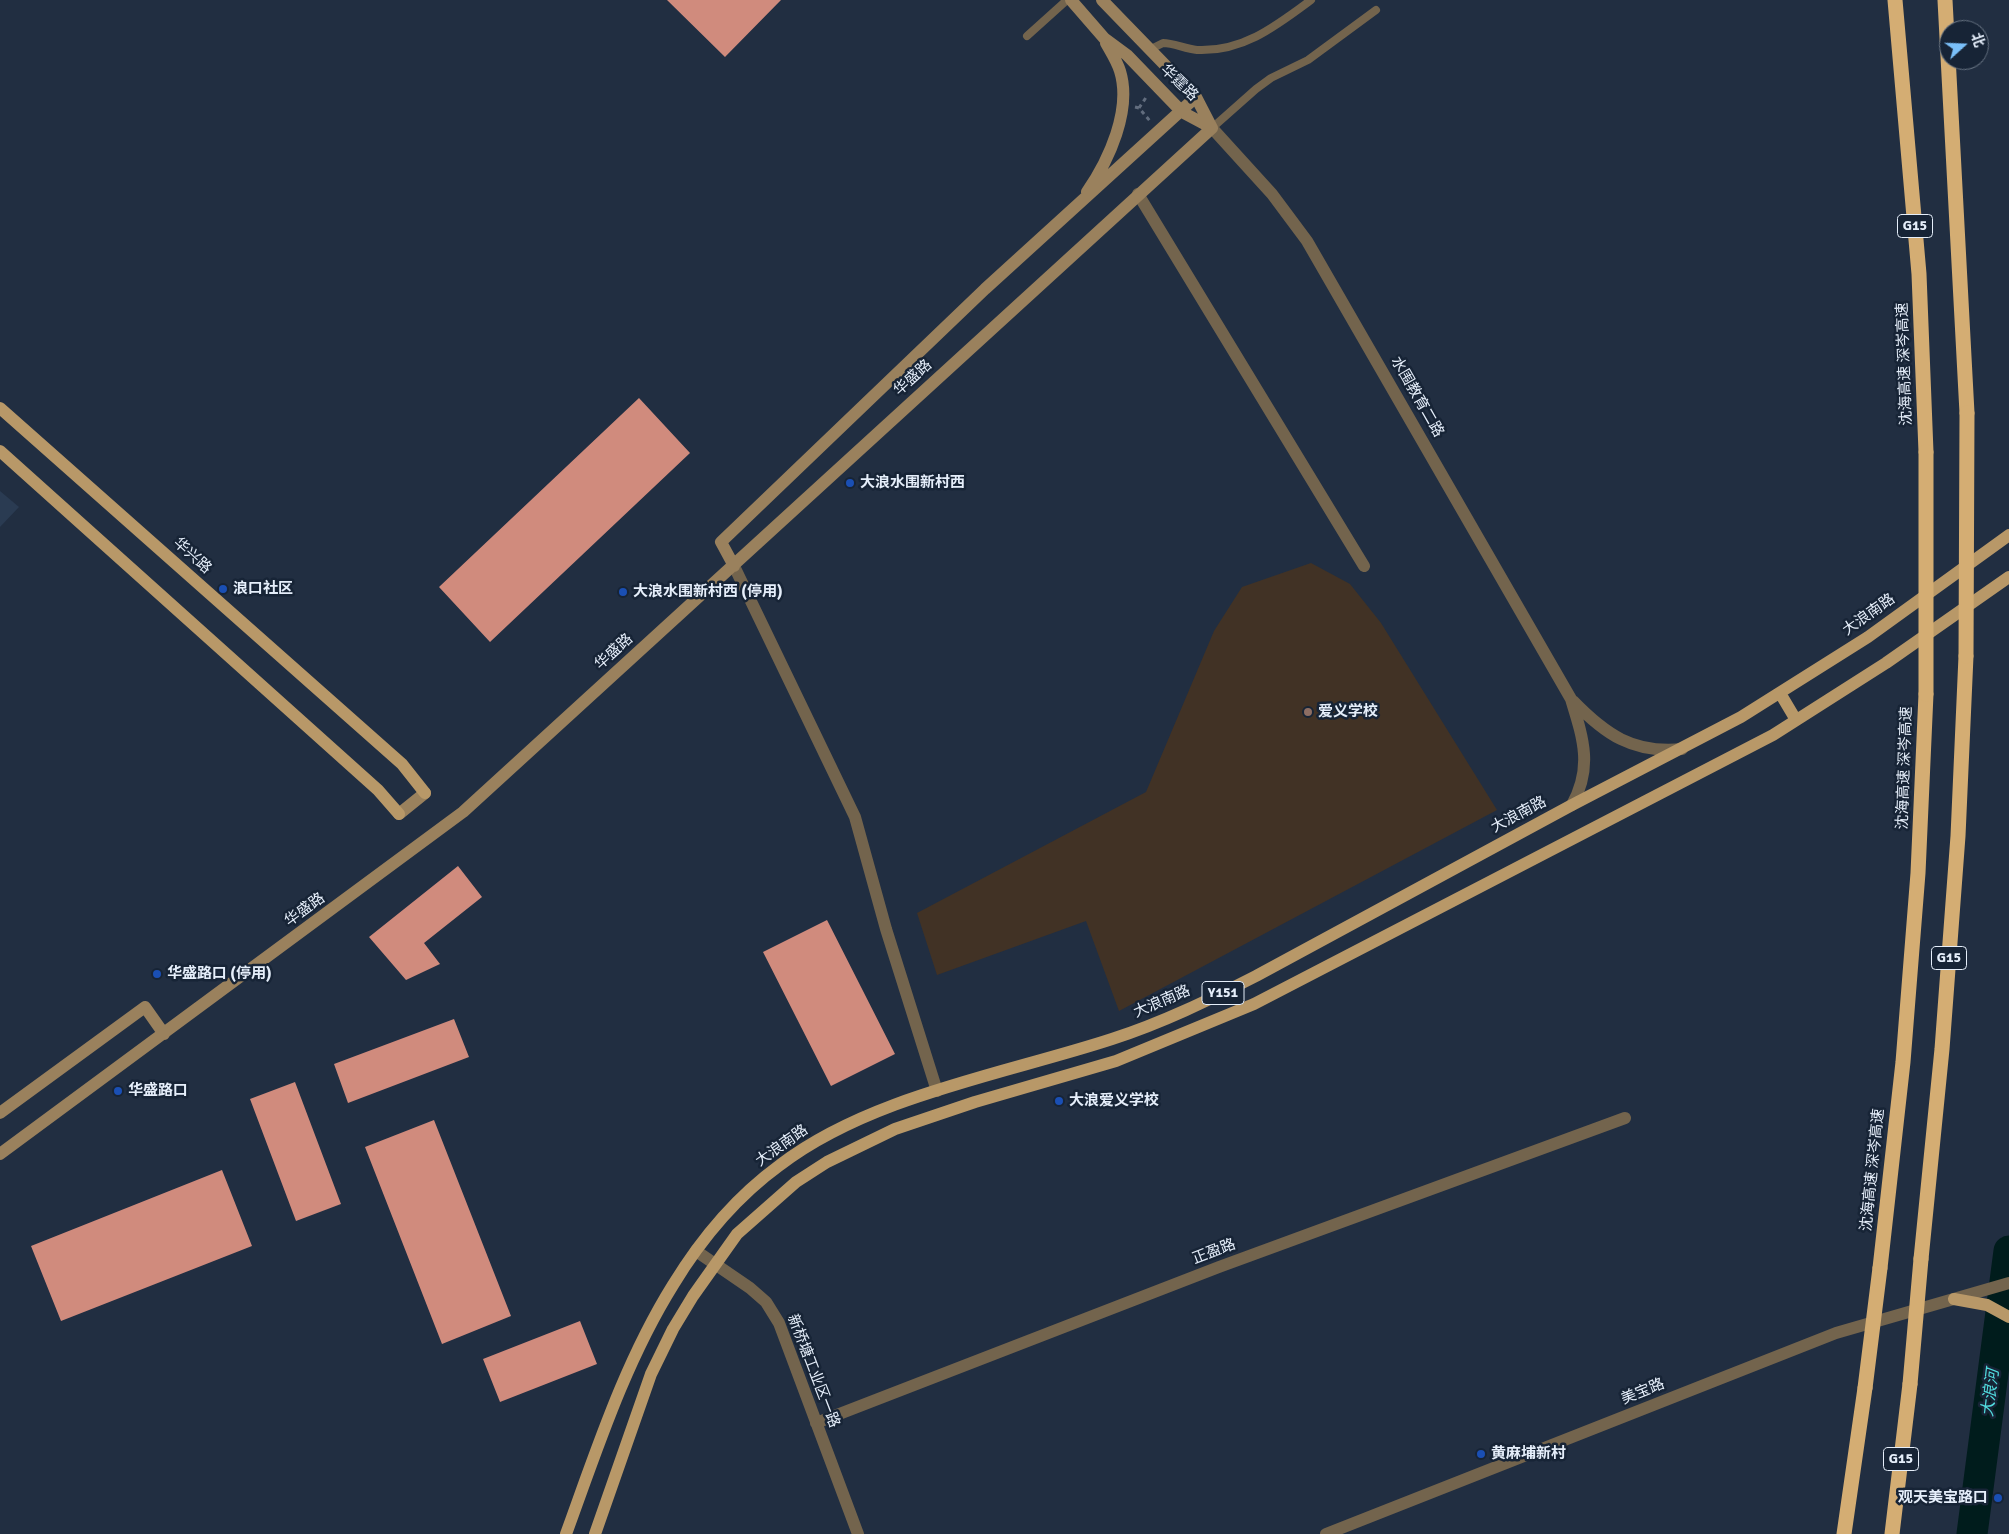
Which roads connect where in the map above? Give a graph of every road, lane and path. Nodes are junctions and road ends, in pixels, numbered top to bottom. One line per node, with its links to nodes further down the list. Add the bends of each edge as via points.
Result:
1 (1069, 0): 7 (lane); 8 (main road, 华霆路)
2 (1102, 0): 9 (main road, 华霆路)
3 (1311, 0): 9 (lane, via 1273,28 1239,44 1195,50 1163,43)
4 (1895, 0): 46 (highway, 沈海高速 深岑高速 / G15, bridge, via 1919,274 1926,452 1926,694 1918,873 1903,1062 1880,1268)
5 (1945, 0): 47 (highway, G15, bridge, via 1967,413 1966,656 1958,836 1942,1049 1910,1384)
6 (1376, 10): 14 (lane, via 1308,60 1271,78)
7 (1027, 36)
8 (1104, 38): 12 (main road, 华霆路, via 1127,55); 16 (main road, via 1120,70 1123,105 1106,157)
9 (1151, 50): 11 (main road, 华霆路)
10 (1148, 94): 13 (path, via 1139,108)
11 (1196, 97): 12 (main road, 华盛路); 14 (main road, 华霆路)
12 (1182, 112): 14 (main road, 华霆路); 16 (main road, 华盛路)
13 (1150, 122)
14 (1212, 128): 15 (main road, 华盛路); 26 (street, 水围教育二路, via 1272,194 1308,241)
15 (1138, 194): 22 (main road, 华盛路); 23 (street)
16 (1078, 204): 22 (main road, 华盛路, via 721,542)
17 (0, 408): 18 (main road, 华兴路, via 402,764 425,793 399,814 378,790)
18 (0, 451)
19 (2009, 529): 21 (main road)
20 (2009, 535): 21 (main road, 大浪南路 / Y151)
21 (1989, 549): 25 (main road, 大浪南路 / Y151, via 1868,637)
22 (734, 566): 30 (main road, 华盛路, via 463,812); 31 (street, via 855,817)
23 (1364, 566)
24 (2007, 579): 27 (main road, Y151, via 1886,664)
25 (1780, 692): 27 (main road); 28 (main road, 大浪南路 / Y151)
26 (1571, 699): 28 (street, via 1596,725 1612,736 1644,748); 29 (street, via 1585,759 1583,783)
27 (1796, 720): 36 (main road, Y151, via 1773,735 1254,1004 1123,1058 975,1102 860,1144 796,1182 770,1203 737,1234)
28 (1682, 749): 29 (main road, 大浪南路 / Y151)
29 (1572, 805): 31 (main road, 大浪南路 / Y151, via 1208,1000 1116,1038)
30 (164, 1034): 32 (main road, via 145,1007); 34 (main road, 华盛路)
31 (937, 1091): 35 (main road, 大浪南路 / Y151, via 847,1125 780,1164 719,1220)
32 (0, 1113)
33 (1625, 1118): 41 (street, 正盈路, via 1228,1264)
34 (0, 1154)
35 (696, 1251): 36 (street, 新桥塘工业区一路); 42 (main road, 大浪南路 / Y151, via 653,1318 630,1364)
36 (715, 1264): 41 (street, 新桥塘工业区一路, via 766,1302 779,1323); 43 (main road, Y151, via 677,1323 651,1374)
37 (2009, 1283): 38 (street)
38 (1975, 1297): 39 (main road); 40 (main road)
39 (1954, 1299): 45 (street, 美宝路, via 1836,1333)
40 (2009, 1317)
41 (816, 1423): 44 (street, 新桥塘工业区一路)
42 (566, 1534)
43 (596, 1534)
44 (858, 1534)
45 (1326, 1534)
46 (1844, 1534)
47 (1892, 1534)

